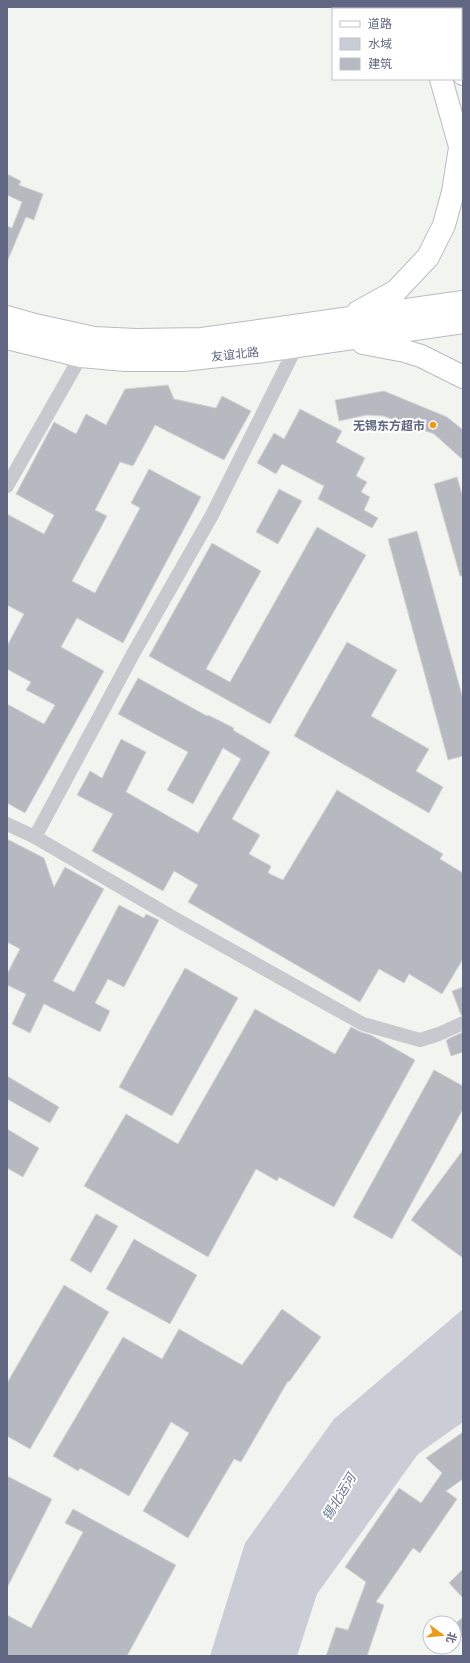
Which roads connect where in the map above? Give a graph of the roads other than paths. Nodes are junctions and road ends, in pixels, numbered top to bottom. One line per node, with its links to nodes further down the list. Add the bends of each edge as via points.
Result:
1 (440, 80): 2 (main road)
2 (462, 153): 5 (main road, via 444,225 428,257 396,290)
3 (463, 302): 5 (main road, 友谊北路)
4 (7, 317): 5 (main road, 友谊北路, via 94,338 136,340 202,338)
5 (347, 318)
6 (463, 322): 8 (main road, 友谊北路)
7 (7, 338): 10 (main road, 友谊北路)
8 (346, 339): 9 (main road, 友谊北路); 11 (main road, via 421,356)
9 (296, 347): 10 (main road, 友谊北路, via 183,360 125,360); 14 (street, via 212,515 133,654)
10 (81, 356): 12 (street)
11 (463, 378)
12 (7, 486)
13 (7, 824): 14 (street)
14 (35, 837): 15 (street, via 362,1024 420,1040)
15 (463, 1023)

